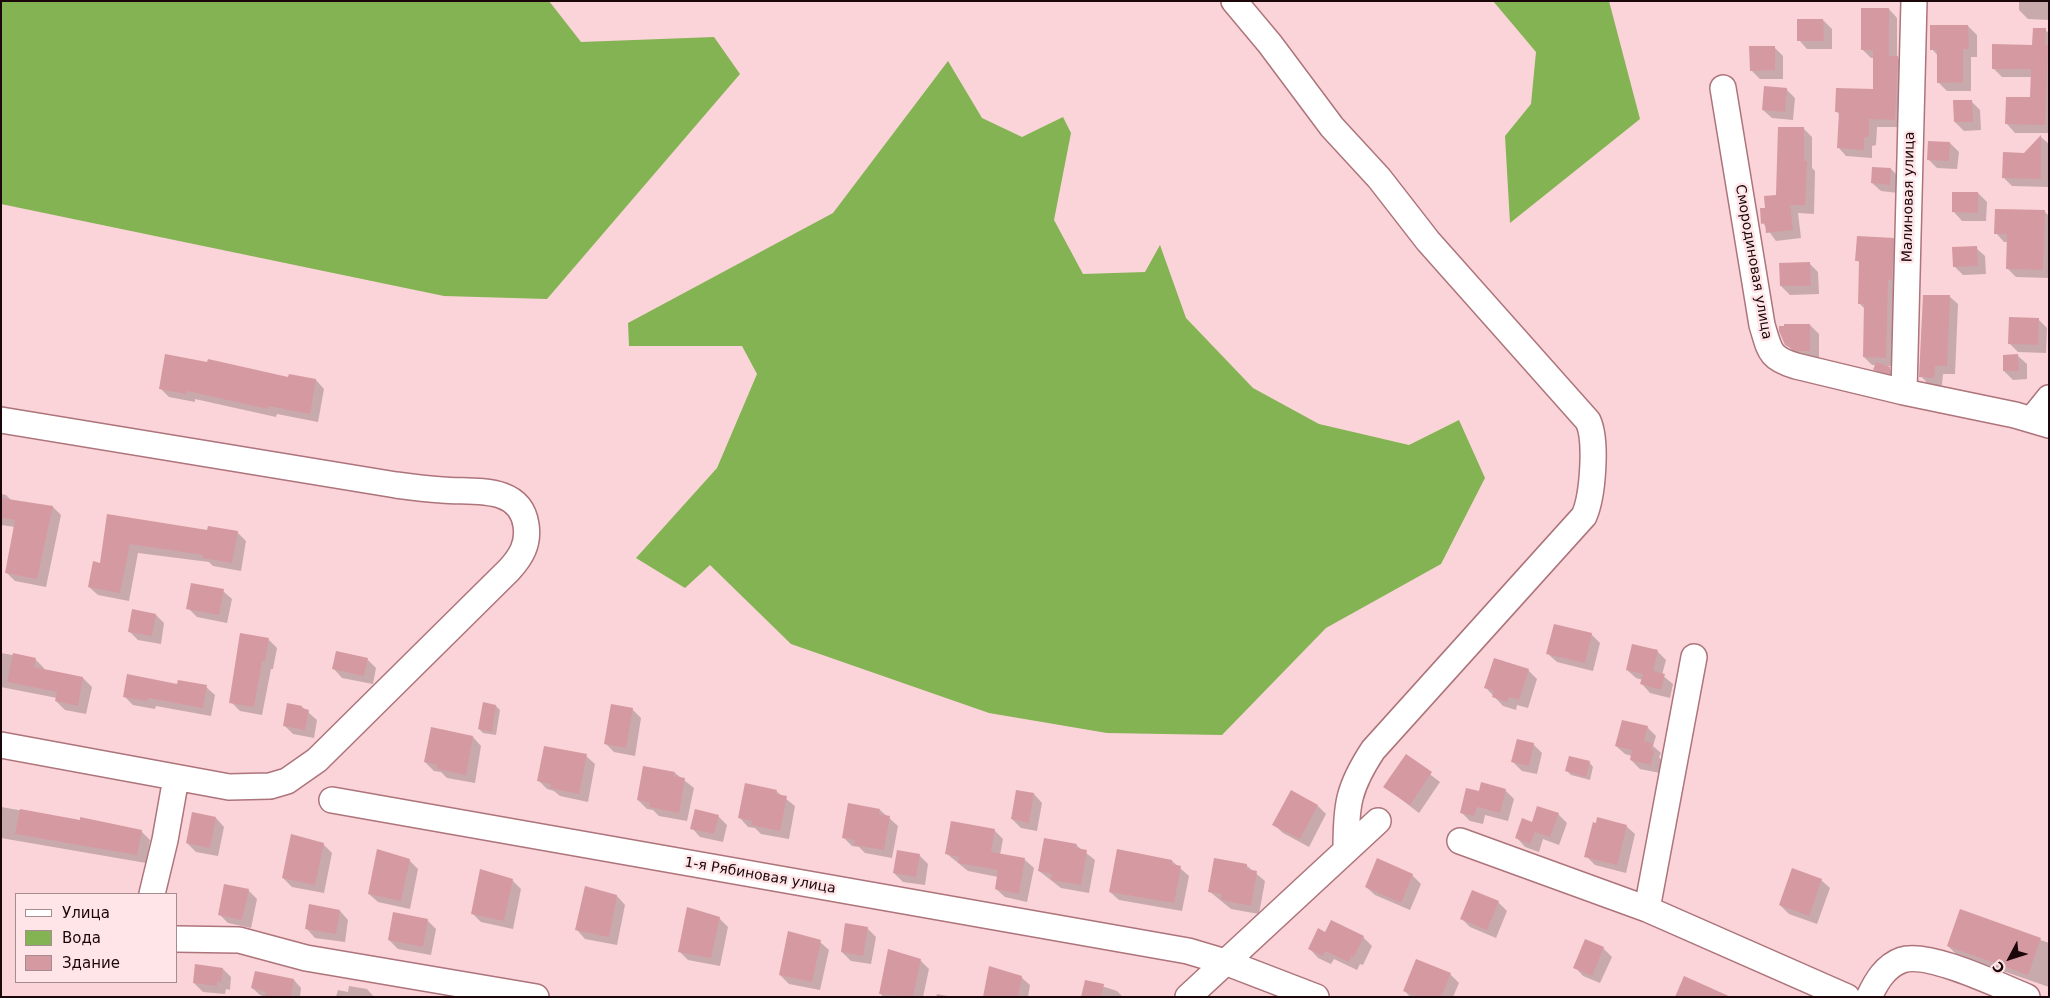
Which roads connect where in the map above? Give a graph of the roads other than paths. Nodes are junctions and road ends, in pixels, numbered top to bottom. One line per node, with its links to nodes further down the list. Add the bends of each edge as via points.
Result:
1 (1234, 1): 14 (street, via 1326,120 1379,178 1428,241 1588,421 1594,437 1589,498 1584,516 1373,750 1348,796)
2 (1914, 1): 4 (street, Малиновая улица)
3 (1723, 88): 4 (street, Смородиновая улица, via 1762,325 1770,352 1781,362)
4 (1904, 392): 7 (street, Смородиновая улица)
5 (2049, 398): 7 (street)
6 (1, 420): 10 (street, via 396,485 490,491 520,508 527,528 522,555 303,772 287,782 270,786 229,787)
7 (2040, 422)
8 (1694, 657): 16 (street)
9 (1, 745): 10 (street)
10 (176, 778): 15 (street)
11 (332, 800): 18 (street, 1-я Рябиновая улица, via 1188,951)
12 (1378, 820): 14 (street)
13 (1460, 841): 16 (street)
14 (1346, 850): 18 (street)
15 (152, 893)
16 (1648, 910): 22 (street)
17 (178, 939): 19 (street, via 239,940 306,958)
18 (1225, 962): 20 (street); 21 (street, 1-я Рябиновая улица)
19 (536, 997)
20 (1188, 997)
21 (1316, 997)
22 (1847, 997)
23 (1869, 997): 24 (street, via 1886,970 1896,962 1911,958 1946,965)
24 (2027, 997)

